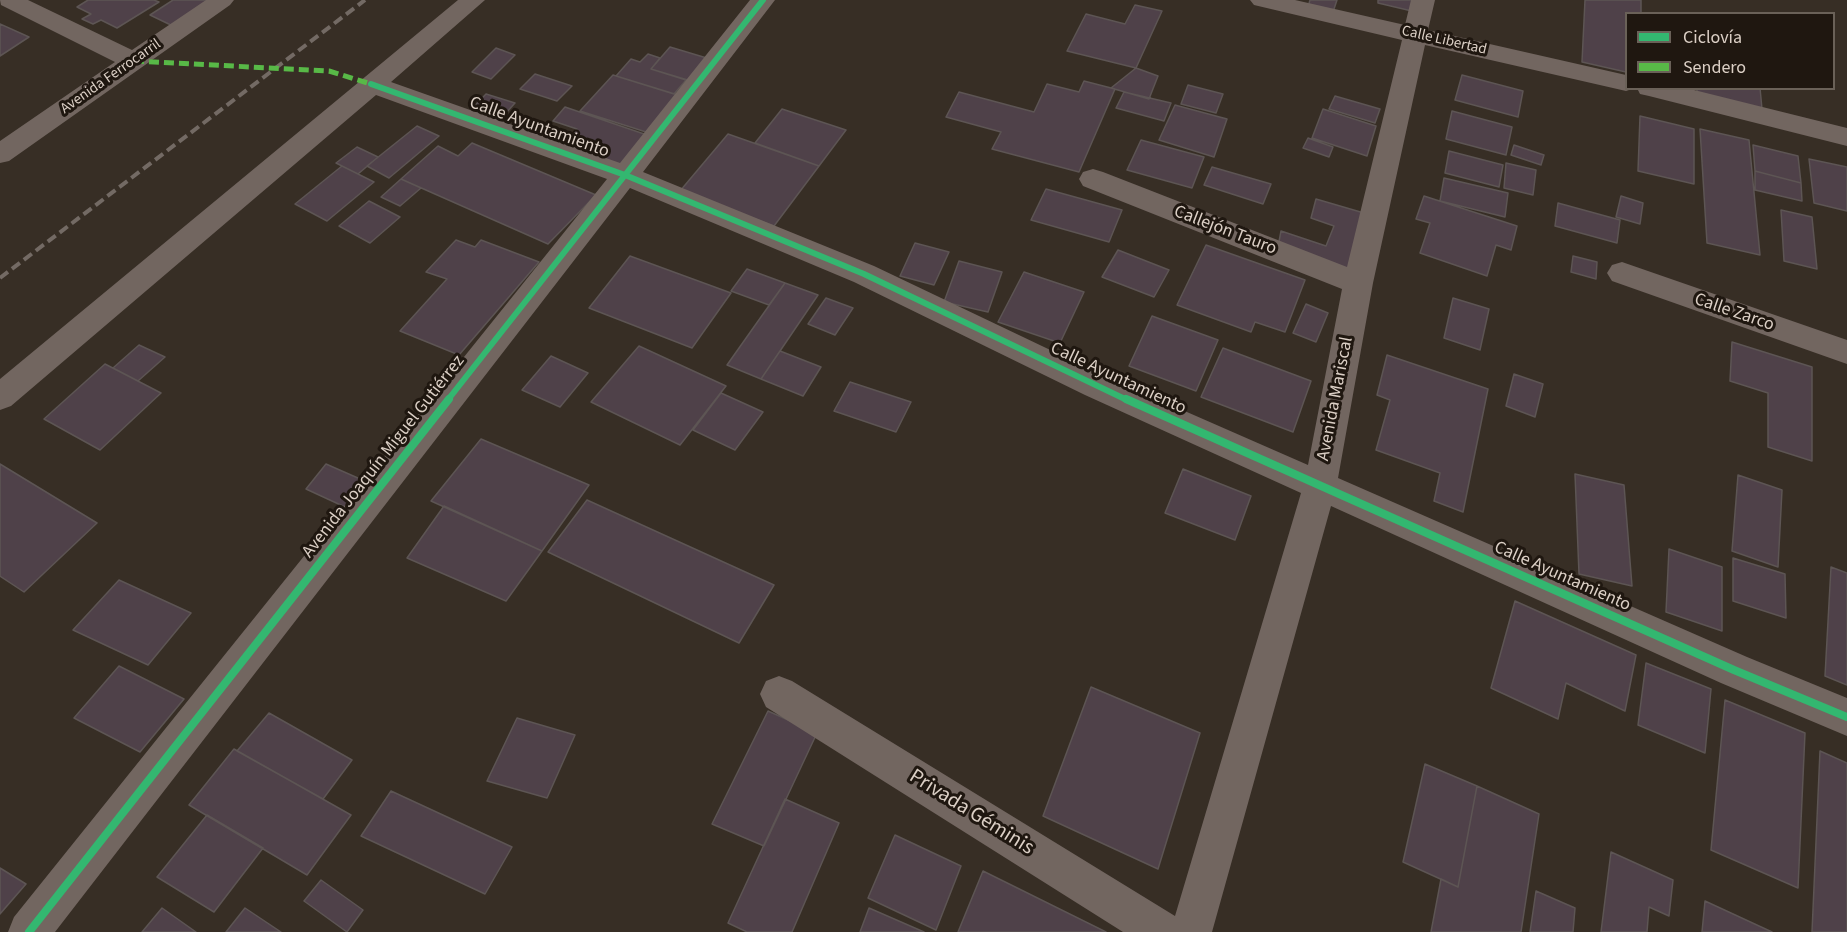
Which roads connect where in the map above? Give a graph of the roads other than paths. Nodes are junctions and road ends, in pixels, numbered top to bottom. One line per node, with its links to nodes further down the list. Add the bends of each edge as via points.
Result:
1 (9, 0): 8 (street)
2 (222, 0): 8 (street, Avenida Ferrocarril)
3 (473, 0): 10 (street)
4 (763, 0): 14 (street, Avenida Joaquín Miguel Gutiérrez)
5 (1262, 0): 7 (street, Calle Libertad)
6 (1423, 0): 7 (street, Avenida Mariscal)
7 (1414, 33): 9 (street, Calle Libertad); 17 (street, Avenida Mariscal)
8 (135, 61): 13 (street, Avenida Ferrocarril)
9 (1625, 83)
10 (371, 84): 14 (street, Calle Ayuntamiento); 19 (street)
11 (1657, 90): 12 (street)
12 (1847, 137)
13 (0, 154)
14 (625, 175): 20 (street, Calle Ayuntamiento, via 864,274 1096,387); 23 (street, Avenida Joaquín Miguel Gutiérrez)
15 (1093, 179): 17 (street, Callejón Tauro)
16 (1622, 273): 18 (street, Calle Zarco)
17 (1358, 283): 20 (street, Avenida Mariscal)
18 (1847, 352)
19 (0, 397)
20 (1320, 487): 22 (street, Calle Ayuntamiento); 25 (street, Avenida Mariscal)
21 (779, 694): 24 (street, Privada Géminis)
22 (1847, 717)
23 (29, 932)
24 (1162, 932)
25 (1191, 932)

